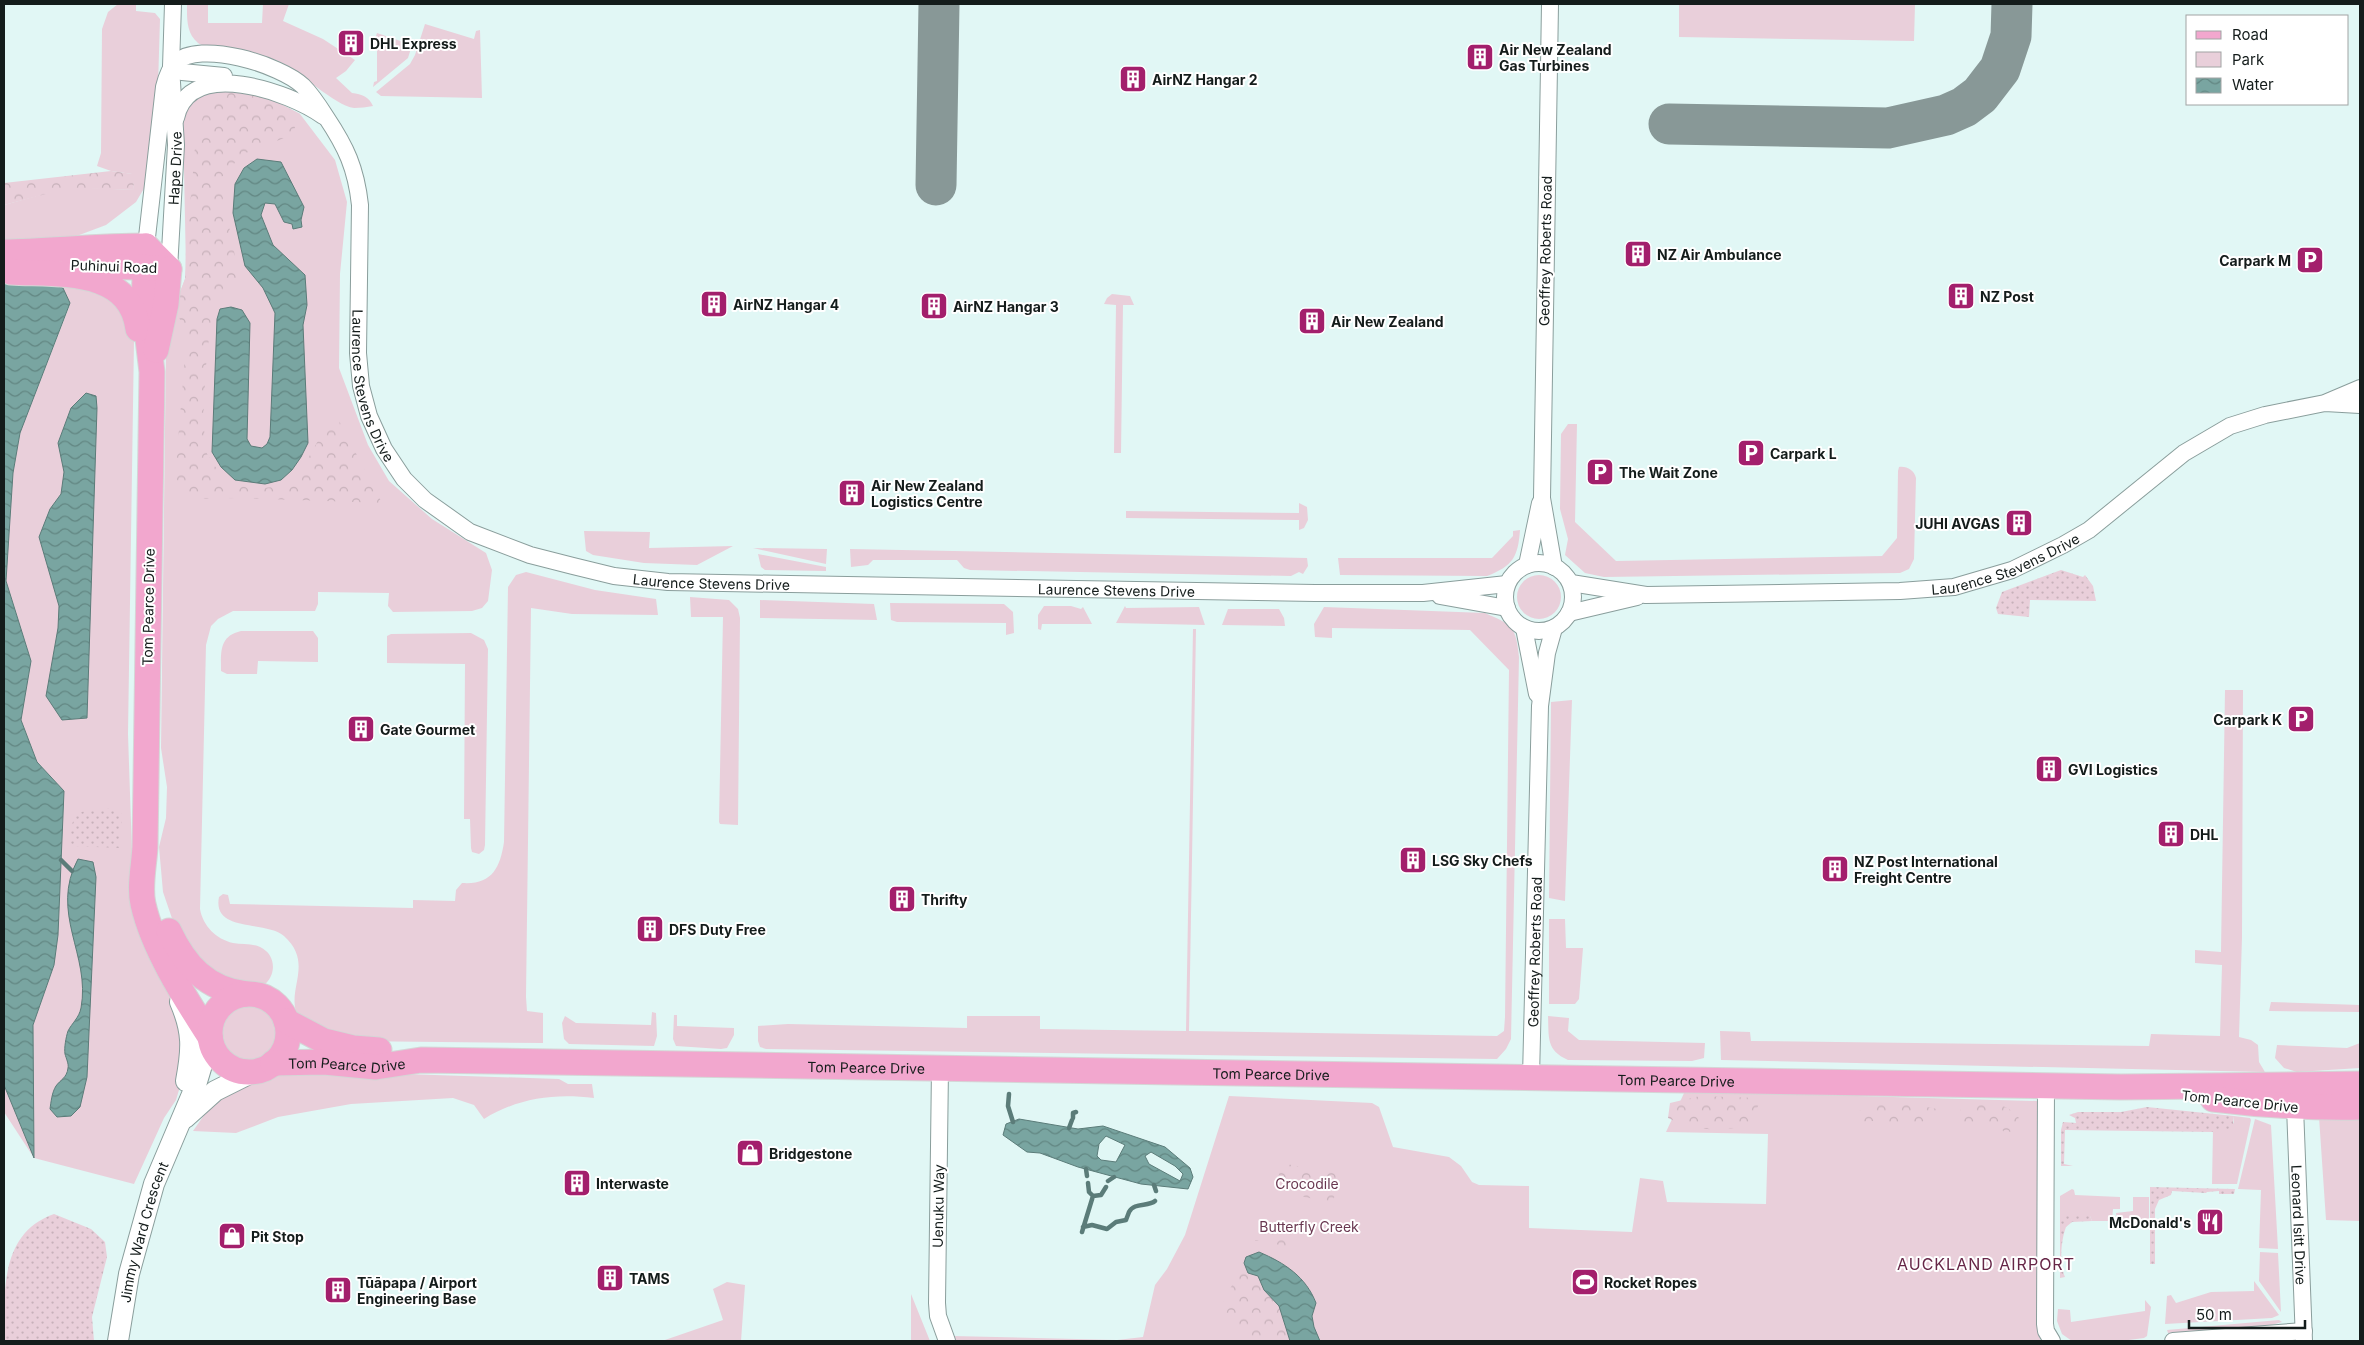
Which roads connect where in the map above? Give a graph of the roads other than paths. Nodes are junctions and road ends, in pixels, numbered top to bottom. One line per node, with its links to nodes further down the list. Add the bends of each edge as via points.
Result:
1 (173, 4): 3 (street, Hape Drive)
2 (1550, 4): 17 (street, Geoffrey Roberts Road)
3 (173, 24): 4 (street, via 185,47); 5 (street, Hape Drive)
4 (203, 54): 5 (street, Laurence Stevens Drive, via 187,56); 7 (street, Laurence Stevens Drive, via 249,60 284,73 304,87)
5 (171, 67): 6 (street, Laurence Stevens Drive, via 182,72 230,76); 8 (street, Hape Drive); 10 (street, Hape Drive, via 164,87)
6 (261, 90): 7 (street, Laurence Stevens Drive, via 290,98); 8 (street, Laurence Stevens Drive, via 230,84 207,84 184,101)
7 (329, 120): 22 (street, Laurence Stevens Drive, via 348,151 358,184 358,353 361,386 369,416 384,449 404,478 425,500 470,532 530,555 573,566 614,576 668,582)
8 (176, 122): 10 (street, Hape Drive)
9 (4, 252): 10 (main road, Puhinui Road, via 78,247)
10 (154, 260): 11 (main road, Puhinui Road); 13 (main road, Tom Pearce Drive, via 166,304)
11 (4, 261)
12 (4, 269): 13 (main road, via 69,276 110,285 132,305 140,340)
13 (152, 366): 29 (main road, Tom Pearce Drive)
14 (2360, 388): 15 (street, Laurence Stevens Drive)
15 (2325, 403): 16 (street, Laurence Stevens Drive); 23 (street, Laurence Stevens Drive, via 2230,426 2184,453 2126,502 2069,542 2012,570 1954,587 1900,591)
16 (2360, 405)
17 (1542, 498): 18 (street, Geoffrey Roberts Road); 19 (street, Geoffrey Roberts Road)
18 (1527, 565): 19 (street, via 1546,563); 21 (street)
19 (1554, 567): 20 (street)
20 (1571, 583): 23 (street, Laurence Stevens Drive); 25 (street, via 1574,596)
21 (1507, 584): 22 (street, Laurence Stevens Drive); 24 (street)
22 (1423, 593): 24 (street, Laurence Stevens Drive)
23 (1646, 595): 25 (street, Laurence Stevens Drive)
24 (1507, 608): 26 (street)
25 (1570, 613): 27 (street)
26 (1524, 628): 27 (street, via 1540,631); 28 (street, Geoffrey Roberts Road)
27 (1554, 628): 28 (street, Geoffrey Roberts Road, via 1547,652)
28 (1540, 706): 37 (street, Geoffrey Roberts Road)
29 (145, 847): 30 (main road, Tom Pearce Drive, via 142,893); 31 (main road, Tom Pearce Drive, via 164,918 185,959 210,983)
30 (151, 933): 33 (main road, Tom Pearce Drive); 43 (street, via 187,1018 191,1037)
31 (246, 994): 32 (main road, via 269,1000); 33 (main road, via 234,997 215,1013 210,1024)
32 (286, 1020): 34 (main road, Tom Pearce Drive, via 337,1045 377,1049); 35 (main road, via 287,1040 282,1053)
33 (210, 1037): 35 (main road, via 214,1050 231,1068 243,1071); 43 (street, Jimmy Ward Crescent)
34 (421, 1060): 35 (main road, Tom Pearce Drive, via 376,1067 324,1062); 36 (main road, Tom Pearce Drive)
35 (264, 1067): 43 (street, Jimmy Ward Crescent, via 215,1091)
36 (940, 1068): 37 (main road, Tom Pearce Drive); 46 (street, Uenuku Way, via 937,1303)
37 (1531, 1076): 39 (main road, Tom Pearce Drive)
38 (2360, 1084): 40 (main road, Tom Pearce Drive)
39 (2046, 1086): 40 (main road, Tom Pearce Drive); 47 (street, via 2045,1324)
40 (2121, 1087): 41 (main road, Tom Pearce Drive)
41 (2295, 1107): 42 (main road, Tom Pearce Drive); 44 (street, Leonard Isitt Drive)
42 (2360, 1107)
43 (180, 1125): 45 (street, Jimmy Ward Crescent, via 154,1184 129,1274)
44 (2304, 1336): 48 (street)
45 (118, 1341)
46 (947, 1341)
47 (2052, 1341)
48 (2173, 1341)

